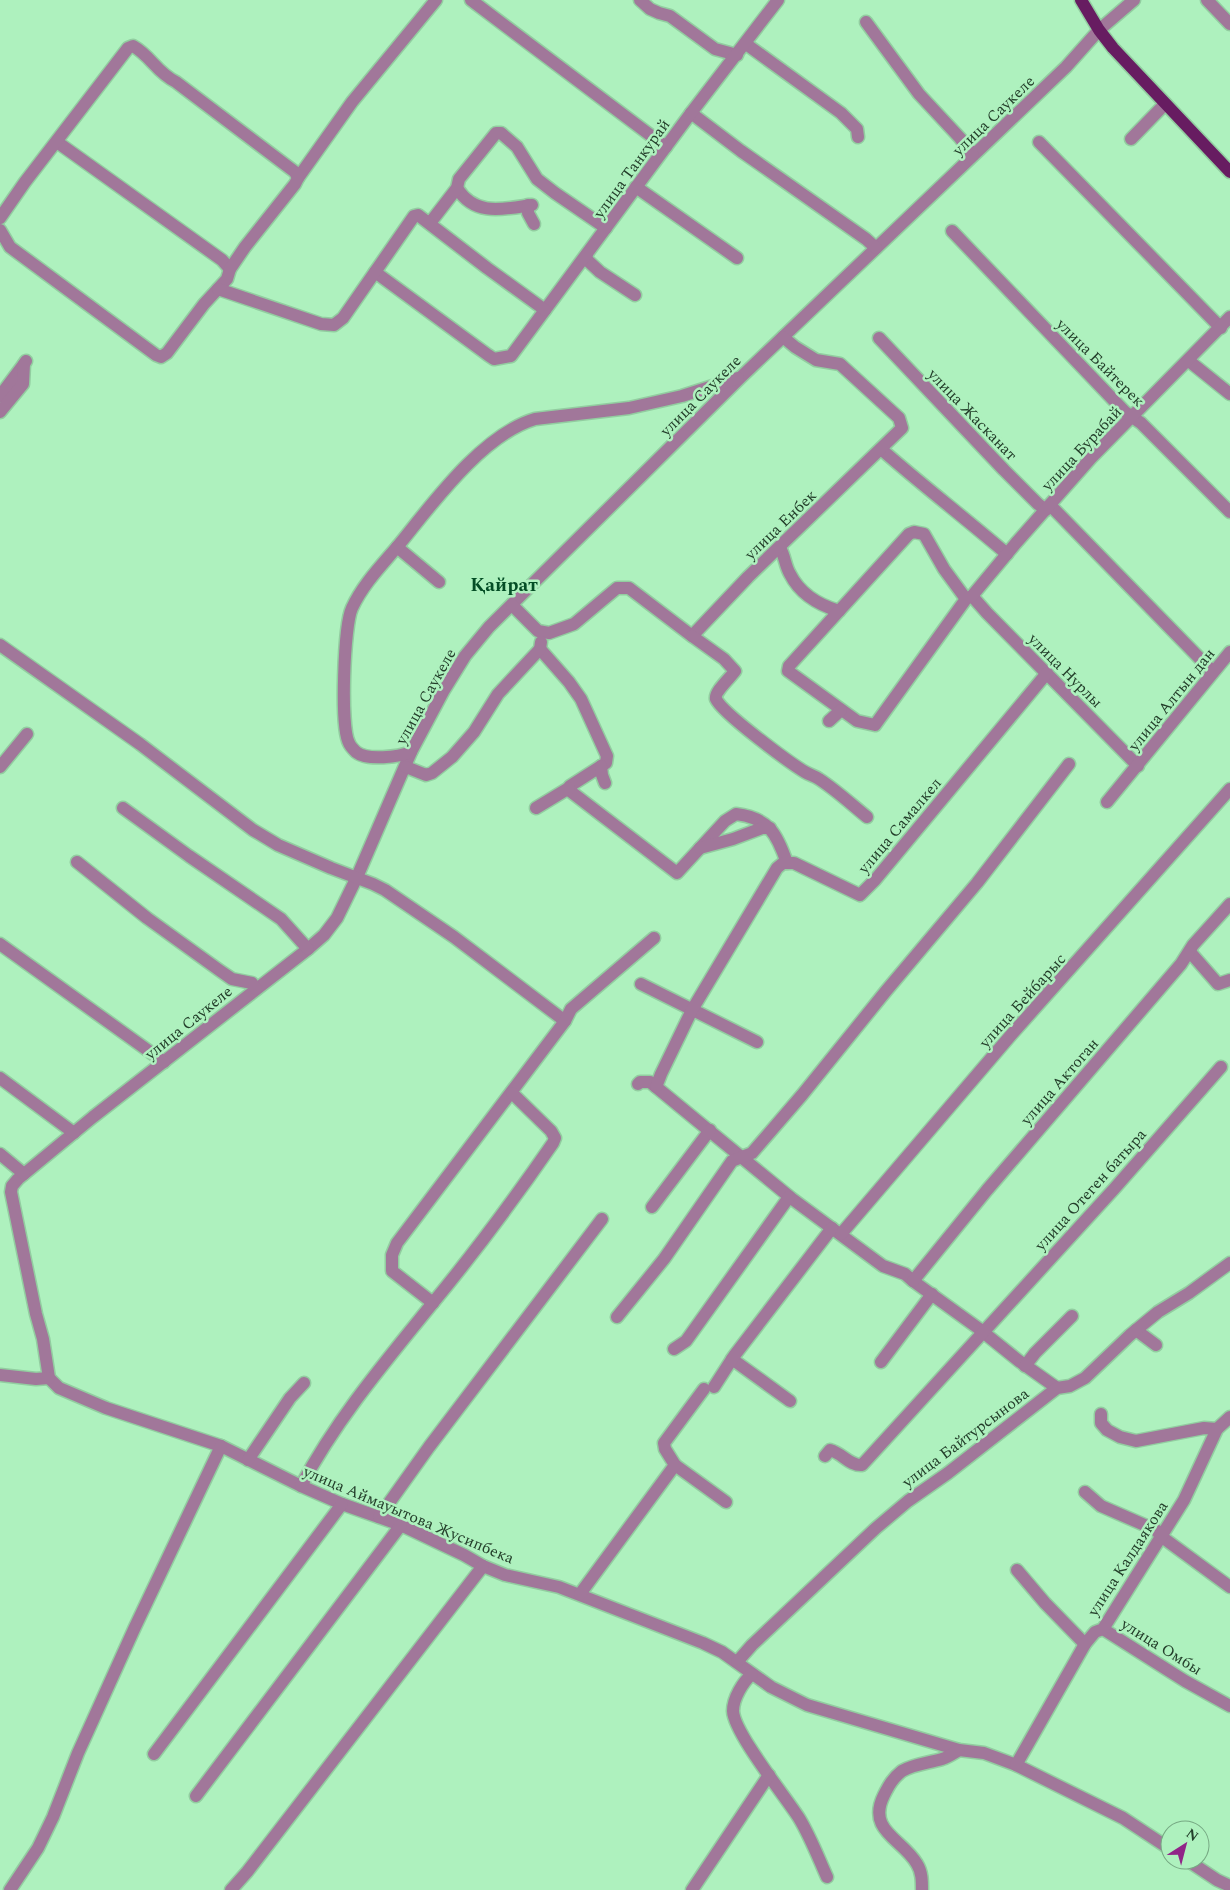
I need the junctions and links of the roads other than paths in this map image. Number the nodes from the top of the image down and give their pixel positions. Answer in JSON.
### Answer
{"nodes":[{"id":1,"x":436,"y":0,"type":"edge"},
{"id":2,"x":471,"y":0,"type":"edge"},
{"id":3,"x":640,"y":0,"type":"edge"},
{"id":4,"x":778,"y":0,"type":"edge"},
{"id":5,"x":1081,"y":0,"type":"edge"},
{"id":6,"x":1134,"y":0,"type":"edge"},
{"id":7,"x":1207,"y":0,"type":"edge"},
{"id":8,"x":866,"y":22,"type":"dead end"},
{"id":9,"x":1230,"y":24,"type":"edge"},
{"id":10,"x":1098,"y":30,"type":"junction"},
{"id":11,"x":746,"y":44,"type":"junction"},
{"id":12,"x":737,"y":55,"type":"junction"},
{"id":13,"x":1165,"y":104,"type":"junction"},
{"id":14,"x":691,"y":113,"type":"junction"},
{"id":15,"x":858,"y":137,"type":"dead end"},
{"id":16,"x":1130,"y":140,"type":"dead end"},
{"id":17,"x":57,"y":142,"type":"junction"},
{"id":18,"x":1038,"y":142,"type":"dead end"},
{"id":19,"x":666,"y":147,"type":"junction"},
{"id":20,"x":974,"y":155,"type":"junction"},
{"id":21,"x":1230,"y":172,"type":"edge"},
{"id":22,"x":298,"y":178,"type":"junction"},
{"id":23,"x":636,"y":187,"type":"junction"},
{"id":24,"x":458,"y":188,"type":"junction"},
{"id":25,"x":0,"y":218,"type":"edge"},
{"id":26,"x":430,"y":224,"type":"junction"},
{"id":27,"x":534,"y":224,"type":"dead end"},
{"id":28,"x":606,"y":228,"type":"junction"},
{"id":29,"x":0,"y":230,"type":"edge"},
{"id":30,"x":952,"y":231,"type":"dead end"},
{"id":31,"x":876,"y":248,"type":"junction"},
{"id":32,"x":587,"y":254,"type":"junction"},
{"id":33,"x":737,"y":258,"type":"dead end"},
{"id":34,"x":375,"y":272,"type":"junction"},
{"id":35,"x":229,"y":274,"type":"junction"},
{"id":36,"x":218,"y":289,"type":"junction"},
{"id":37,"x":231,"y":292,"type":"junction"},
{"id":38,"x":635,"y":295,"type":"dead end"},
{"id":39,"x":546,"y":310,"type":"junction"},
{"id":40,"x":1230,"y":317,"type":"edge"},
{"id":41,"x":1220,"y":328,"type":"junction"},
{"id":42,"x":783,"y":337,"type":"junction"},
{"id":43,"x":879,"y":338,"type":"dead end"},
{"id":44,"x":1189,"y":361,"type":"junction"},
{"id":45,"x":741,"y":377,"type":"junction"},
{"id":46,"x":1230,"y":394,"type":"edge"},
{"id":47,"x":0,"y":396,"type":"edge"},
{"id":48,"x":0,"y":412,"type":"edge"},
{"id":49,"x":1131,"y":417,"type":"junction"},
{"id":50,"x":881,"y":448,"type":"junction"},
{"id":51,"x":1048,"y":508,"type":"junction"},
{"id":52,"x":1230,"y":512,"type":"edge"},
{"id":53,"x":397,"y":547,"type":"junction"},
{"id":54,"x":780,"y":548,"type":"junction"},
{"id":55,"x":1007,"y":554,"type":"junction"},
{"id":56,"x":439,"y":582,"type":"dead end"},
{"id":57,"x":969,"y":598,"type":"junction"},
{"id":58,"x":512,"y":605,"type":"junction"},
{"id":59,"x":840,"y":611,"type":"junction"},
{"id":60,"x":543,"y":633,"type":"junction"},
{"id":61,"x":692,"y":636,"type":"junction"},
{"id":62,"x":0,"y":645,"type":"edge"},
{"id":63,"x":540,"y":649,"type":"junction"},
{"id":64,"x":1230,"y":652,"type":"edge"},
{"id":65,"x":1213,"y":672,"type":"junction"},
{"id":66,"x":1047,"y":673,"type":"junction"},
{"id":67,"x":841,"y":710,"type":"junction"},
{"id":68,"x":829,"y":721,"type":"dead end"},
{"id":69,"x":27,"y":734,"type":"dead end"},
{"id":70,"x":412,"y":752,"type":"junction"},
{"id":71,"x":1069,"y":764,"type":"dead end"},
{"id":72,"x":601,"y":766,"type":"junction"},
{"id":73,"x":1138,"y":766,"type":"junction"},
{"id":74,"x":0,"y":767,"type":"edge"},
{"id":75,"x":406,"y":767,"type":"junction"},
{"id":76,"x":606,"y":783,"type":"dead end"},
{"id":77,"x":569,"y":788,"type":"junction"},
{"id":78,"x":1230,"y":789,"type":"edge"},
{"id":79,"x":1106,"y":802,"type":"dead end"},
{"id":80,"x":123,"y":808,"type":"dead end"},
{"id":81,"x":536,"y":808,"type":"dead end"},
{"id":82,"x":867,"y":817,"type":"dead end"},
{"id":83,"x":770,"y":828,"type":"junction"},
{"id":84,"x":700,"y":848,"type":"junction"},
{"id":85,"x":78,"y":862,"type":"dead end"},
{"id":86,"x":787,"y":863,"type":"junction"},
{"id":87,"x":357,"y":877,"type":"junction"},
{"id":88,"x":1230,"y":904,"type":"edge"},
{"id":89,"x":654,"y":938,"type":"dead end"},
{"id":90,"x":0,"y":944,"type":"edge"},
{"id":91,"x":308,"y":949,"type":"junction"},
{"id":92,"x":1190,"y":952,"type":"junction"},
{"id":93,"x":1230,"y":980,"type":"edge"},
{"id":94,"x":641,"y":984,"type":"dead end"},
{"id":95,"x":256,"y":988,"type":"junction"},
{"id":96,"x":692,"y":1010,"type":"junction"},
{"id":97,"x":565,"y":1021,"type":"junction"},
{"id":98,"x":757,"y":1042,"type":"dead end"},
{"id":99,"x":164,"y":1062,"type":"junction"},
{"id":100,"x":1221,"y":1066,"type":"dead end"},
{"id":101,"x":0,"y":1078,"type":"edge"},
{"id":102,"x":638,"y":1084,"type":"dead end"},
{"id":103,"x":656,"y":1087,"type":"junction"},
{"id":104,"x":512,"y":1092,"type":"junction"},
{"id":105,"x":710,"y":1130,"type":"junction"},
{"id":106,"x":74,"y":1133,"type":"junction"},
{"id":107,"x":0,"y":1154,"type":"edge"},
{"id":108,"x":741,"y":1157,"type":"junction"},
{"id":109,"x":24,"y":1174,"type":"junction"},
{"id":110,"x":789,"y":1197,"type":"junction"},
{"id":111,"x":652,"y":1207,"type":"dead end"},
{"id":112,"x":602,"y":1219,"type":"dead end"},
{"id":113,"x":836,"y":1231,"type":"junction"},
{"id":114,"x":1228,"y":1269,"type":"edge"},
{"id":115,"x":914,"y":1281,"type":"junction"},
{"id":116,"x":932,"y":1294,"type":"junction"},
{"id":117,"x":433,"y":1303,"type":"junction"},
{"id":118,"x":1072,"y":1316,"type":"dead end"},
{"id":119,"x":617,"y":1317,"type":"dead end"},
{"id":120,"x":1136,"y":1330,"type":"junction"},
{"id":121,"x":983,"y":1332,"type":"junction"},
{"id":122,"x":1156,"y":1345,"type":"dead end"},
{"id":123,"x":674,"y":1349,"type":"dead end"},
{"id":124,"x":732,"y":1359,"type":"junction"},
{"id":125,"x":881,"y":1362,"type":"dead end"},
{"id":126,"x":1025,"y":1366,"type":"junction"},
{"id":127,"x":0,"y":1375,"type":"edge"},
{"id":128,"x":49,"y":1378,"type":"junction"},
{"id":129,"x":304,"y":1383,"type":"dead end"},
{"id":130,"x":1057,"y":1388,"type":"junction"},
{"id":131,"x":790,"y":1401,"type":"dead end"},
{"id":132,"x":1101,"y":1414,"type":"dead end"},
{"id":133,"x":1229,"y":1419,"type":"edge"},
{"id":134,"x":1217,"y":1429,"type":"junction"},
{"id":135,"x":220,"y":1446,"type":"junction"},
{"id":136,"x":825,"y":1456,"type":"dead end"},
{"id":137,"x":248,"y":1460,"type":"junction"},
{"id":138,"x":674,"y":1465,"type":"junction"},
{"id":139,"x":301,"y":1486,"type":"junction"},
{"id":140,"x":1085,"y":1492,"type":"dead end"},
{"id":141,"x":726,"y":1502,"type":"dead end"},
{"id":142,"x":342,"y":1504,"type":"junction"},
{"id":143,"x":379,"y":1517,"type":"junction"},
{"id":144,"x":401,"y":1525,"type":"junction"},
{"id":145,"x":1162,"y":1537,"type":"junction"},
{"id":146,"x":483,"y":1566,"type":"junction"},
{"id":147,"x":1017,"y":1570,"type":"dead end"},
{"id":148,"x":1230,"y":1587,"type":"edge"},
{"id":149,"x":580,"y":1594,"type":"junction"},
{"id":150,"x":1103,"y":1629,"type":"junction"},
{"id":151,"x":1085,"y":1644,"type":"junction"},
{"id":152,"x":737,"y":1662,"type":"junction"},
{"id":153,"x":752,"y":1674,"type":"junction"},
{"id":154,"x":1230,"y":1706,"type":"edge"},
{"id":155,"x":959,"y":1750,"type":"junction"},
{"id":156,"x":154,"y":1754,"type":"dead end"},
{"id":157,"x":1016,"y":1765,"type":"junction"},
{"id":158,"x":769,"y":1775,"type":"junction"},
{"id":159,"x":196,"y":1796,"type":"dead end"},
{"id":160,"x":1160,"y":1842,"type":"edge"},
{"id":161,"x":1197,"y":1870,"type":"edge"},
{"id":162,"x":827,"y":1876,"type":"dead end"},
{"id":163,"x":1213,"y":1885,"type":"edge"},
{"id":164,"x":1230,"y":1886,"type":"edge"},
{"id":165,"x":10,"y":1890,"type":"edge"},
{"id":166,"x":231,"y":1890,"type":"edge"},
{"id":167,"x":692,"y":1890,"type":"edge"},
{"id":168,"x":923,"y":1890,"type":"edge"}],
"edges":[{"from":1,"to":22,"type":"street"},
{"from":2,"to":19,"type":"street"},
{"from":3,"to":12,"type":"street"},
{"from":4,"to":11,"type":"street","name":"улица Танкурай"},
{"from":5,"to":10,"type":"main road"},
{"from":6,"to":10,"type":"street","name":"улица Саукеле"},
{"from":7,"to":9,"type":"street"},
{"from":8,"to":20,"type":"street"},
{"from":10,"to":13,"type":"main road"},
{"from":10,"to":20,"type":"street","name":"улица Саукеле"},
{"from":11,"to":12,"type":"street","name":"улица Танкурай"},
{"from":11,"to":15,"type":"street"},
{"from":12,"to":14,"type":"street","name":"улица Танкурай"},
{"from":13,"to":16,"type":"street"},
{"from":13,"to":21,"type":"main road"},
{"from":14,"to":19,"type":"street","name":"улица Танкурай"},
{"from":14,"to":31,"type":"street"},
{"from":17,"to":22,"type":"street"},
{"from":17,"to":25,"type":"street"},
{"from":17,"to":35,"type":"street"},
{"from":18,"to":41,"type":"street"},
{"from":19,"to":23,"type":"street","name":"улица Танкурай"},
{"from":20,"to":31,"type":"street","name":"улица Саукеле"},
{"from":22,"to":35,"type":"street"},
{"from":23,"to":28,"type":"street","name":"улица Танкурай"},
{"from":23,"to":33,"type":"street"},
{"from":24,"to":26,"type":"street"},
{"from":24,"to":27,"type":"street"},
{"from":24,"to":28,"type":"street"},
{"from":26,"to":34,"type":"street"},
{"from":26,"to":39,"type":"street"},
{"from":28,"to":32,"type":"street","name":"улица Танкурай"},
{"from":29,"to":36,"type":"street"},
{"from":30,"to":49,"type":"street","name":"улица Байтерек"},
{"from":31,"to":42,"type":"street","name":"улица Саукеле"},
{"from":32,"to":38,"type":"street"},
{"from":32,"to":39,"type":"street","name":"улица Танкурай"},
{"from":34,"to":37,"type":"street"},
{"from":34,"to":39,"type":"street","name":"улица Танкурай"},
{"from":35,"to":36,"type":"street"},
{"from":35,"to":37,"type":"street"},
{"from":36,"to":37,"type":"street"},
{"from":40,"to":41,"type":"street","name":"улица Бурабай"},
{"from":41,"to":44,"type":"street","name":"улица Бурабай"},
{"from":42,"to":45,"type":"street","name":"улица Саукеле"},
{"from":42,"to":50,"type":"street","name":"улица Енбек"},
{"from":43,"to":51,"type":"street","name":"улица Жасканат"},
{"from":44,"to":46,"type":"street"},
{"from":44,"to":49,"type":"street","name":"улица Бурабай"},
{"from":45,"to":53,"type":"street"},
{"from":45,"to":58,"type":"street","name":"улица Саукеле"},
{"from":47,"to":48,"type":"street"},
{"from":49,"to":51,"type":"street","name":"улица Бурабай"},
{"from":49,"to":52,"type":"street","name":"улица Байтерек"},
{"from":50,"to":54,"type":"street","name":"улица Енбек"},
{"from":50,"to":55,"type":"street"},
{"from":51,"to":55,"type":"street","name":"улица Бурабай"},
{"from":51,"to":65,"type":"street","name":"улица Жасканат"},
{"from":53,"to":56,"type":"street"},
{"from":53,"to":70,"type":"street"},
{"from":54,"to":59,"type":"street"},
{"from":54,"to":61,"type":"street","name":"улица Енбек"},
{"from":55,"to":57,"type":"street","name":"улица Бурабай"},
{"from":57,"to":59,"type":"street","name":"улица Нурлы"},
{"from":57,"to":66,"type":"street","name":"улица Нурлы"},
{"from":57,"to":67,"type":"street","name":"улица Бурабай"},
{"from":58,"to":60,"type":"street"},
{"from":58,"to":70,"type":"street","name":"улица Саукеле"},
{"from":59,"to":67,"type":"street"},
{"from":60,"to":61,"type":"street"},
{"from":60,"to":63,"type":"street"},
{"from":61,"to":82,"type":"street"},
{"from":62,"to":87,"type":"street"},
{"from":63,"to":72,"type":"street"},
{"from":63,"to":75,"type":"street"},
{"from":64,"to":65,"type":"street","name":"улица Алтын дан"},
{"from":65,"to":73,"type":"street","name":"улица Алтын дан"},
{"from":66,"to":73,"type":"street","name":"улица Нурлы"},
{"from":66,"to":86,"type":"street","name":"улица Самалкел"},
{"from":67,"to":68,"type":"street"},
{"from":69,"to":74,"type":"street"},
{"from":70,"to":75,"type":"street","name":"улица Саукеле"},
{"from":71,"to":108,"type":"street"},
{"from":72,"to":76,"type":"street"},
{"from":72,"to":77,"type":"street"},
{"from":73,"to":79,"type":"street","name":"улица Алтын дан"},
{"from":75,"to":87,"type":"street","name":"улица Саукеле"},
{"from":77,"to":81,"type":"street"},
{"from":77,"to":84,"type":"street"},
{"from":78,"to":113,"type":"street","name":"улица Бейбарыс"},
{"from":80,"to":91,"type":"street"},
{"from":83,"to":84,"type":"street"},
{"from":83,"to":84,"type":"street"},
{"from":83,"to":86,"type":"street"},
{"from":85,"to":95,"type":"street"},
{"from":86,"to":96,"type":"street"},
{"from":87,"to":91,"type":"street","name":"улица Саукеле"},
{"from":87,"to":97,"type":"street"},
{"from":88,"to":92,"type":"street","name":"улица Актоган"},
{"from":89,"to":97,"type":"street"},
{"from":90,"to":99,"type":"street"},
{"from":91,"to":95,"type":"street","name":"улица Саукеле"},
{"from":92,"to":93,"type":"street"},
{"from":92,"to":115,"type":"street","name":"улица Актоган"},
{"from":94,"to":96,"type":"street"},
{"from":95,"to":99,"type":"street","name":"улица Саукеле"},
{"from":96,"to":98,"type":"street"},
{"from":96,"to":103,"type":"street"},
{"from":97,"to":104,"type":"street"},
{"from":99,"to":106,"type":"street","name":"улица Саукеле"},
{"from":100,"to":121,"type":"street","name":"улица Отеген батыра"},
{"from":101,"to":106,"type":"street"},
{"from":102,"to":103,"type":"street"},
{"from":103,"to":105,"type":"street"},
{"from":104,"to":117,"type":"street"},
{"from":104,"to":117,"type":"street"},
{"from":105,"to":108,"type":"street"},
{"from":105,"to":111,"type":"street"},
{"from":106,"to":109,"type":"street","name":"улица Саукеле"},
{"from":107,"to":109,"type":"street"},
{"from":108,"to":110,"type":"street"},
{"from":108,"to":119,"type":"street"},
{"from":109,"to":128,"type":"street","name":"улица Саукеле"},
{"from":110,"to":113,"type":"street"},
{"from":110,"to":123,"type":"street"},
{"from":112,"to":143,"type":"street"},
{"from":113,"to":115,"type":"street"},
{"from":113,"to":124,"type":"street","name":"улица Бейбарыс"},
{"from":114,"to":120,"type":"street","name":"улица Байтурсынова"},
{"from":115,"to":116,"type":"street"},
{"from":116,"to":121,"type":"street"},
{"from":116,"to":125,"type":"street"},
{"from":117,"to":139,"type":"street"},
{"from":118,"to":126,"type":"street"},
{"from":120,"to":122,"type":"street"},
{"from":120,"to":130,"type":"street","name":"улица Байтурсынова"},
{"from":121,"to":126,"type":"street"},
{"from":121,"to":136,"type":"street","name":"улица Отеген батыра"},
{"from":124,"to":131,"type":"street"},
{"from":124,"to":138,"type":"street","name":"улица Бейбарыс"},
{"from":126,"to":130,"type":"street"},
{"from":127,"to":128,"type":"street"},
{"from":128,"to":135,"type":"street","name":"улица Аймауытова Жусипбека"},
{"from":129,"to":137,"type":"street"},
{"from":130,"to":152,"type":"street","name":"улица Байтурсынова"},
{"from":132,"to":134,"type":"street"},
{"from":133,"to":134,"type":"street","name":"улица Калдаякова"},
{"from":134,"to":145,"type":"street","name":"улица Калдаякова"},
{"from":135,"to":137,"type":"street","name":"улица Аймауытова Жусипбека"},
{"from":135,"to":165,"type":"street"},
{"from":137,"to":139,"type":"street","name":"улица Аймауытова Жусипбека"},
{"from":138,"to":141,"type":"street"},
{"from":138,"to":149,"type":"street"},
{"from":139,"to":142,"type":"street","name":"улица Аймауытова Жусипбека"},
{"from":140,"to":145,"type":"street"},
{"from":142,"to":143,"type":"street","name":"улица Аймауытова Жусипбека"},
{"from":142,"to":156,"type":"street"},
{"from":143,"to":144,"type":"street","name":"улица Аймауытова Жусипбека"},
{"from":144,"to":146,"type":"street","name":"улица Аймауытова Жусипбека"},
{"from":144,"to":159,"type":"street"},
{"from":145,"to":148,"type":"street"},
{"from":145,"to":150,"type":"street","name":"улица Калдаякова"},
{"from":146,"to":149,"type":"street","name":"улица Аймауытова Жусипбека"},
{"from":146,"to":166,"type":"street"},
{"from":147,"to":151,"type":"street"},
{"from":149,"to":152,"type":"street","name":"улица Аймауытова Жусипбека"},
{"from":150,"to":151,"type":"street","name":"улица Калдаякова"},
{"from":150,"to":154,"type":"street","name":"улица Омбы"},
{"from":151,"to":157,"type":"street","name":"улица Калдаякова"},
{"from":152,"to":153,"type":"street","name":"улица Аймауытова Жусипбека"},
{"from":153,"to":155,"type":"street","name":"улица Аймауытова Жусипбека"},
{"from":153,"to":158,"type":"street"},
{"from":155,"to":157,"type":"street","name":"улица Аймауытова Жусипбека"},
{"from":155,"to":168,"type":"street"},
{"from":157,"to":160,"type":"street","name":"улица Аймауытова Жусипбека"},
{"from":158,"to":162,"type":"street"},
{"from":158,"to":167,"type":"street"},
{"from":161,"to":163,"type":"street"},
{"from":163,"to":164,"type":"street"}]}
